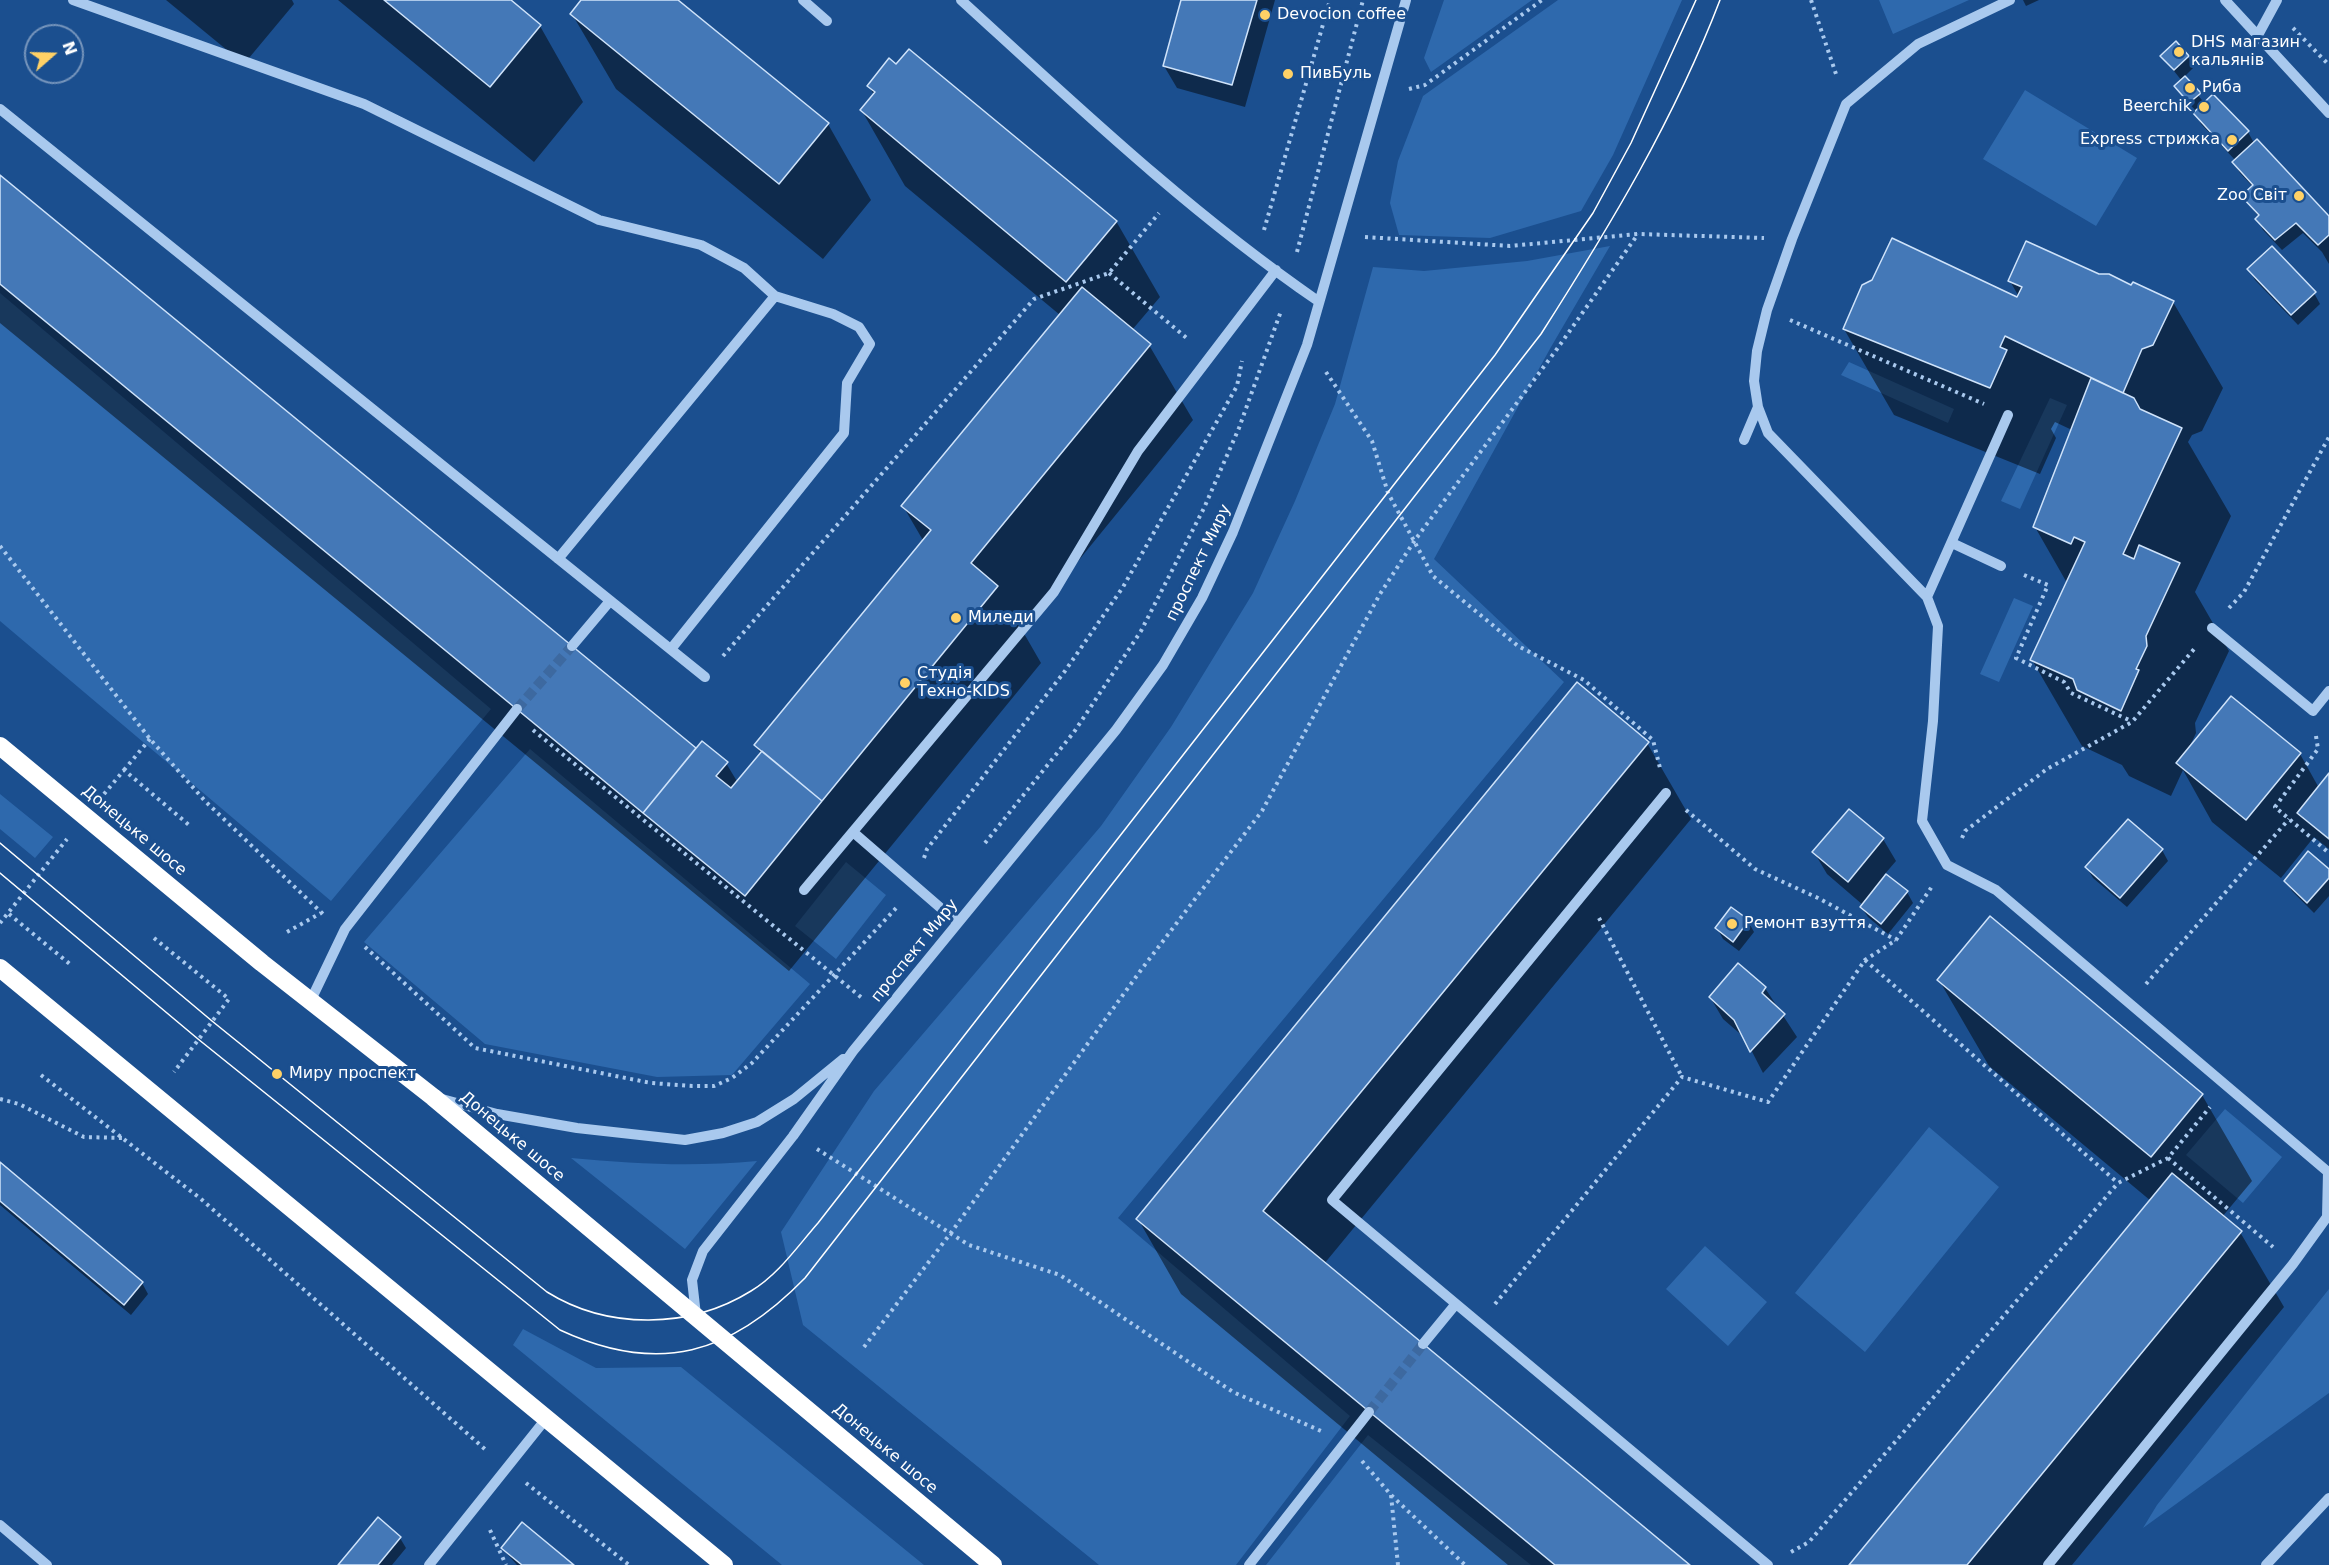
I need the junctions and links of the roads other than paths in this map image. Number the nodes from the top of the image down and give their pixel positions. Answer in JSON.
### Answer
{"nodes":[{"id":1,"x":73,"y":0,"type":"edge"},
{"id":2,"x":803,"y":0,"type":"edge"},
{"id":3,"x":961,"y":0,"type":"edge"},
{"id":4,"x":1406,"y":0,"type":"edge"},
{"id":5,"x":2010,"y":0,"type":"edge"},
{"id":6,"x":2225,"y":0,"type":"edge"},
{"id":7,"x":2275,"y":4,"type":"edge"},
{"id":8,"x":827,"y":21,"type":"dead end"},
{"id":9,"x":2258,"y":35,"type":"junction"},
{"id":10,"x":0,"y":109,"type":"edge"},
{"id":11,"x":2329,"y":113,"type":"edge"},
{"id":12,"x":1276,"y":270,"type":"junction"},
{"id":13,"x":775,"y":296,"type":"junction"},
{"id":14,"x":1318,"y":301,"type":"junction"},
{"id":15,"x":1758,"y":407,"type":"junction"},
{"id":16,"x":2008,"y":415,"type":"road end"},
{"id":17,"x":1744,"y":440,"type":"dead end"},
{"id":18,"x":1952,"y":543,"type":"junction"},
{"id":19,"x":558,"y":559,"type":"junction"},
{"id":20,"x":2001,"y":566,"type":"road end"},
{"id":21,"x":1927,"y":597,"type":"junction"},
{"id":22,"x":610,"y":601,"type":"junction"},
{"id":23,"x":2212,"y":628,"type":"road end"},
{"id":24,"x":572,"y":646,"type":"tunnel mouth"},
{"id":25,"x":671,"y":650,"type":"junction"},
{"id":26,"x":705,"y":677,"type":"road end"},
{"id":27,"x":2329,"y":692,"type":"edge"},
{"id":28,"x":515,"y":712,"type":"tunnel mouth"},
{"id":29,"x":0,"y":746,"type":"edge"},
{"id":30,"x":1666,"y":793,"type":"road end"},
{"id":31,"x":853,"y":832,"type":"junction"},
{"id":32,"x":804,"y":890,"type":"dead end"},
{"id":33,"x":958,"y":923,"type":"junction"},
{"id":34,"x":0,"y":968,"type":"edge"},
{"id":35,"x":310,"y":1002,"type":"junction"},
{"id":36,"x":853,"y":1052,"type":"junction"},
{"id":37,"x":433,"y":1097,"type":"junction"},
{"id":38,"x":1455,"y":1305,"type":"junction"},
{"id":39,"x":696,"y":1315,"type":"junction"},
{"id":40,"x":1423,"y":1344,"type":"tunnel mouth"},
{"id":41,"x":1369,"y":1412,"type":"tunnel mouth"},
{"id":42,"x":545,"y":1420,"type":"junction"},
{"id":43,"x":2329,"y":1498,"type":"edge"},
{"id":44,"x":0,"y":1525,"type":"edge"},
{"id":45,"x":47,"y":1565,"type":"edge"},
{"id":46,"x":429,"y":1565,"type":"edge"},
{"id":47,"x":724,"y":1565,"type":"edge"},
{"id":48,"x":993,"y":1565,"type":"edge"},
{"id":49,"x":1249,"y":1565,"type":"edge"},
{"id":50,"x":1768,"y":1565,"type":"edge"},
{"id":51,"x":2048,"y":1565,"type":"edge"},
{"id":52,"x":2266,"y":1565,"type":"edge"}],
"edges":[{"from":1,"to":13,"type":"street"},
{"from":2,"to":8,"type":"street"},
{"from":3,"to":12,"type":"street"},
{"from":4,"to":14,"type":"street","name":"проспект Миру"},
{"from":5,"to":15,"type":"street"},
{"from":6,"to":9,"type":"street"},
{"from":7,"to":9,"type":"street"},
{"from":9,"to":11,"type":"street"},
{"from":10,"to":19,"type":"street"},
{"from":12,"to":14,"type":"street"},
{"from":12,"to":31,"type":"street"},
{"from":13,"to":19,"type":"street"},
{"from":13,"to":25,"type":"street"},
{"from":14,"to":33,"type":"street","name":"проспект Миру"},
{"from":15,"to":17,"type":"street"},
{"from":15,"to":21,"type":"street"},
{"from":16,"to":18,"type":"street"},
{"from":18,"to":20,"type":"street"},
{"from":18,"to":21,"type":"street"},
{"from":19,"to":22,"type":"street"},
{"from":21,"to":51,"type":"street"},
{"from":22,"to":24,"type":"street"},
{"from":22,"to":25,"type":"street"},
{"from":23,"to":27,"type":"street"},
{"from":25,"to":26,"type":"street"},
{"from":28,"to":35,"type":"street"},
{"from":29,"to":35,"type":"highway","name":"Донецьке шосе"},
{"from":30,"to":38,"type":"street"},
{"from":31,"to":32,"type":"street"},
{"from":31,"to":33,"type":"street"},
{"from":33,"to":36,"type":"street","name":"проспект Миру"},
{"from":34,"to":42,"type":"highway"},
{"from":35,"to":37,"type":"highway","name":"Донецьке шосе"},
{"from":36,"to":37,"type":"street","name":"проспект Миру"},
{"from":36,"to":39,"type":"street","name":"проспект Миру"},
{"from":37,"to":39,"type":"highway","name":"Донецьке шосе"},
{"from":38,"to":40,"type":"street"},
{"from":38,"to":50,"type":"street"},
{"from":39,"to":48,"type":"highway","name":"Донецьке шосе"},
{"from":41,"to":49,"type":"street"},
{"from":42,"to":46,"type":"street"},
{"from":42,"to":47,"type":"highway"},
{"from":43,"to":52,"type":"street"},
{"from":44,"to":45,"type":"street"}]}
